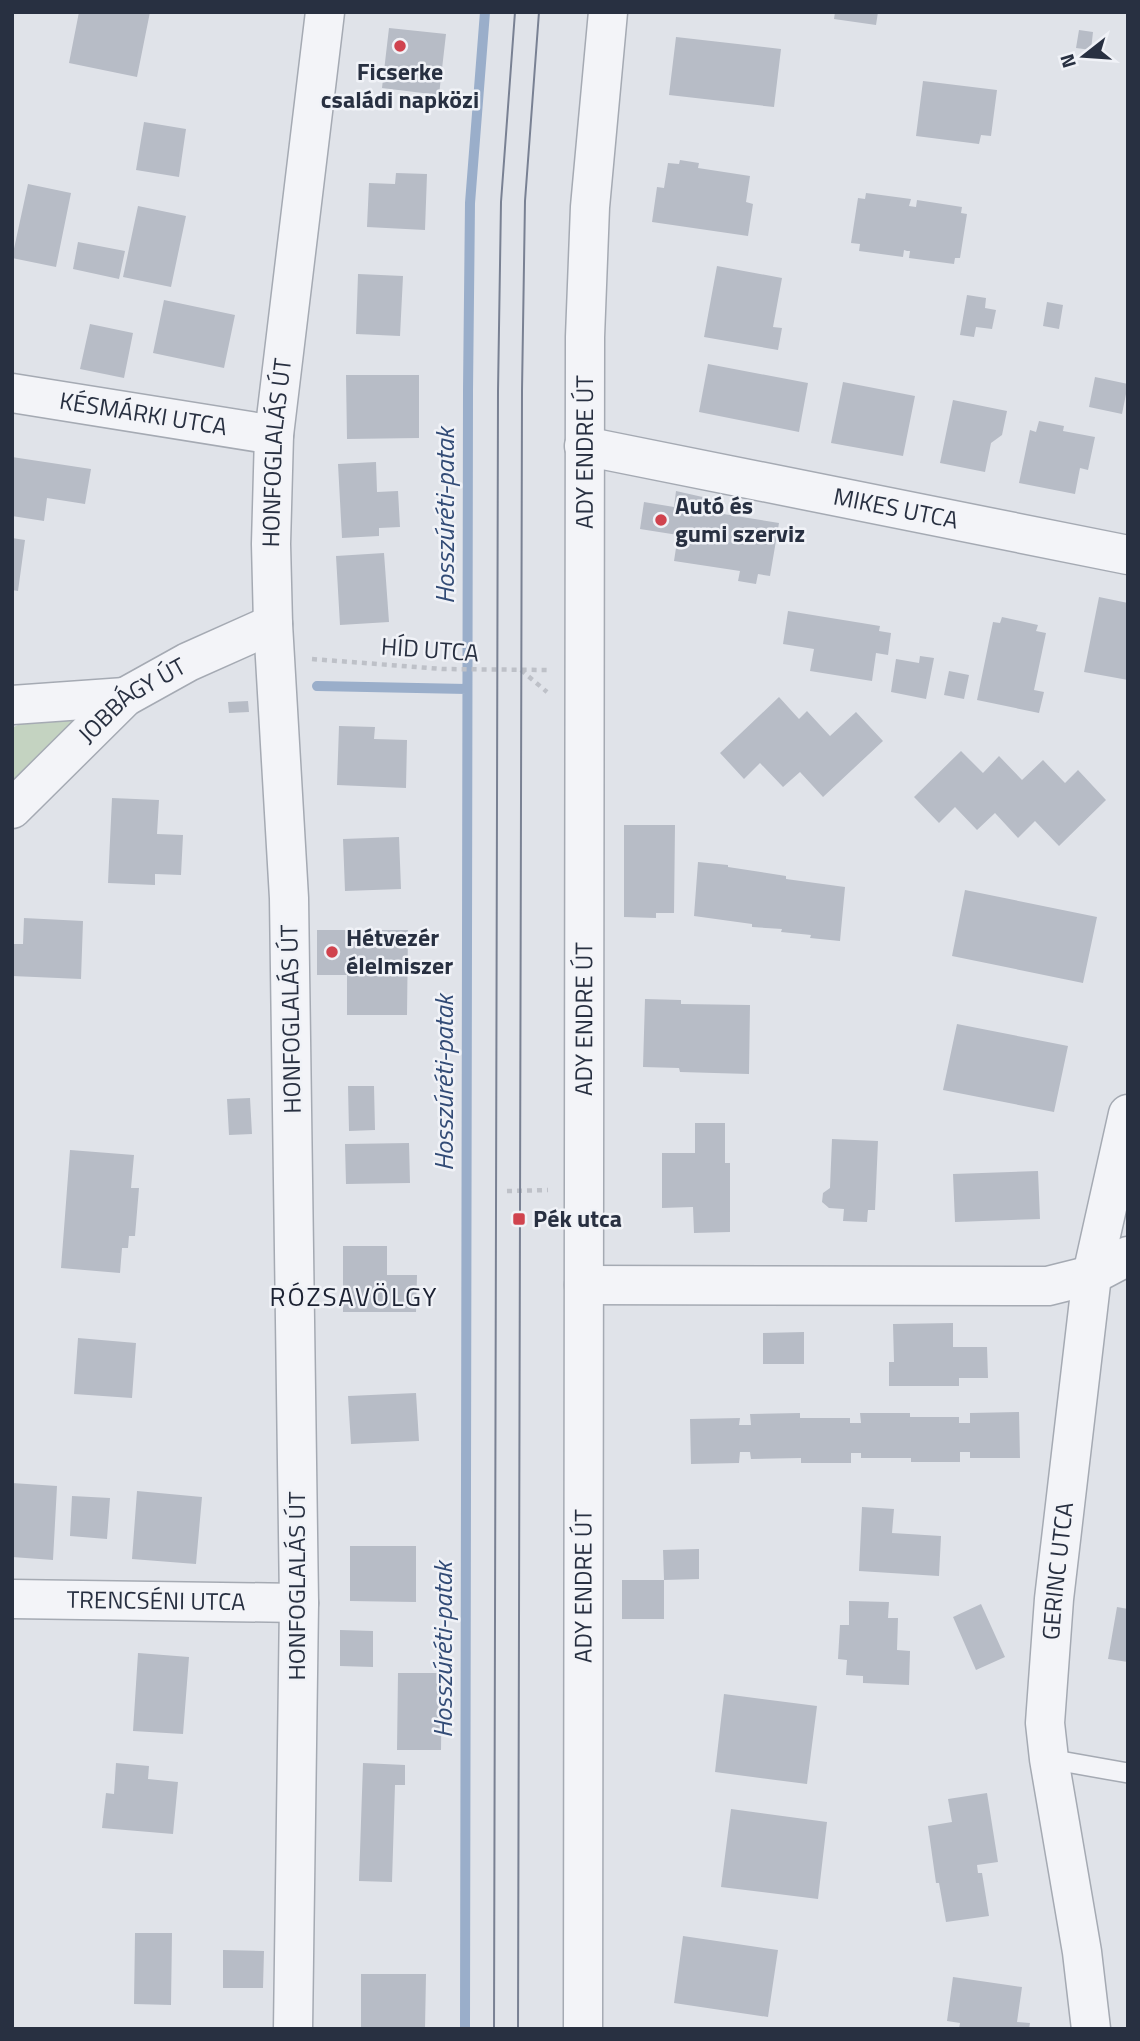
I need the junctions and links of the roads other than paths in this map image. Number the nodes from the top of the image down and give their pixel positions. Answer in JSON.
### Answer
{"nodes":[{"id":1,"x":325,"y":12,"type":"edge"},
{"id":2,"x":608,"y":12,"type":"edge"},
{"id":3,"x":12,"y":393,"type":"edge"},
{"id":4,"x":274,"y":435,"type":"junction"},
{"id":5,"x":584,"y":446,"type":"junction"},
{"id":6,"x":1128,"y":555,"type":"edge"},
{"id":7,"x":274,"y":641,"type":"junction"},
{"id":8,"x":125,"y":697,"type":"junction"},
{"id":9,"x":12,"y":705,"type":"edge"},
{"id":10,"x":12,"y":809,"type":"edge"},
{"id":11,"x":1128,"y":1114,"type":"edge"},
{"id":12,"x":1128,"y":1256,"type":"edge"},
{"id":13,"x":1092,"y":1275,"type":"junction"},
{"id":14,"x":584,"y":1285,"type":"junction"},
{"id":15,"x":12,"y":1599,"type":"edge"},
{"id":16,"x":299,"y":1603,"type":"junction"},
{"id":17,"x":1049,"y":1759,"type":"junction"},
{"id":18,"x":1128,"y":1773,"type":"edge"},
{"id":19,"x":293,"y":2029,"type":"edge"},
{"id":20,"x":583,"y":2029,"type":"edge"},
{"id":21,"x":1091,"y":2029,"type":"edge"}],
"edges":[{"from":1,"to":4,"type":"street","name":"HONFOGLALÁS ÚT"},
{"from":2,"to":5,"type":"street","name":"ADY ENDRE ÚT"},
{"from":3,"to":4,"type":"street","name":"KÉSMÁRKI UTCA"},
{"from":4,"to":7,"type":"street","name":"HONFOGLALÁS ÚT"},
{"from":5,"to":6,"type":"street","name":"MIKES UTCA"},
{"from":5,"to":14,"type":"street","name":"ADY ENDRE ÚT"},
{"from":7,"to":8,"type":"street","name":"JOBBÁGY ÚT"},
{"from":7,"to":16,"type":"street","name":"HONFOGLALÁS ÚT"},
{"from":8,"to":9,"type":"street"},
{"from":8,"to":10,"type":"street","name":"JOBBÁGY ÚT"},
{"from":11,"to":13,"type":"street","name":"GERINC UTCA"},
{"from":12,"to":13,"type":"street"},
{"from":13,"to":14,"type":"street"},
{"from":13,"to":17,"type":"street","name":"GERINC UTCA"},
{"from":14,"to":20,"type":"street","name":"ADY ENDRE ÚT"},
{"from":15,"to":16,"type":"street","name":"TRENCSÉNI UTCA"},
{"from":16,"to":19,"type":"street","name":"HONFOGLALÁS ÚT"},
{"from":17,"to":18,"type":"lane"},
{"from":17,"to":21,"type":"street","name":"GERINC UTCA"}]}
